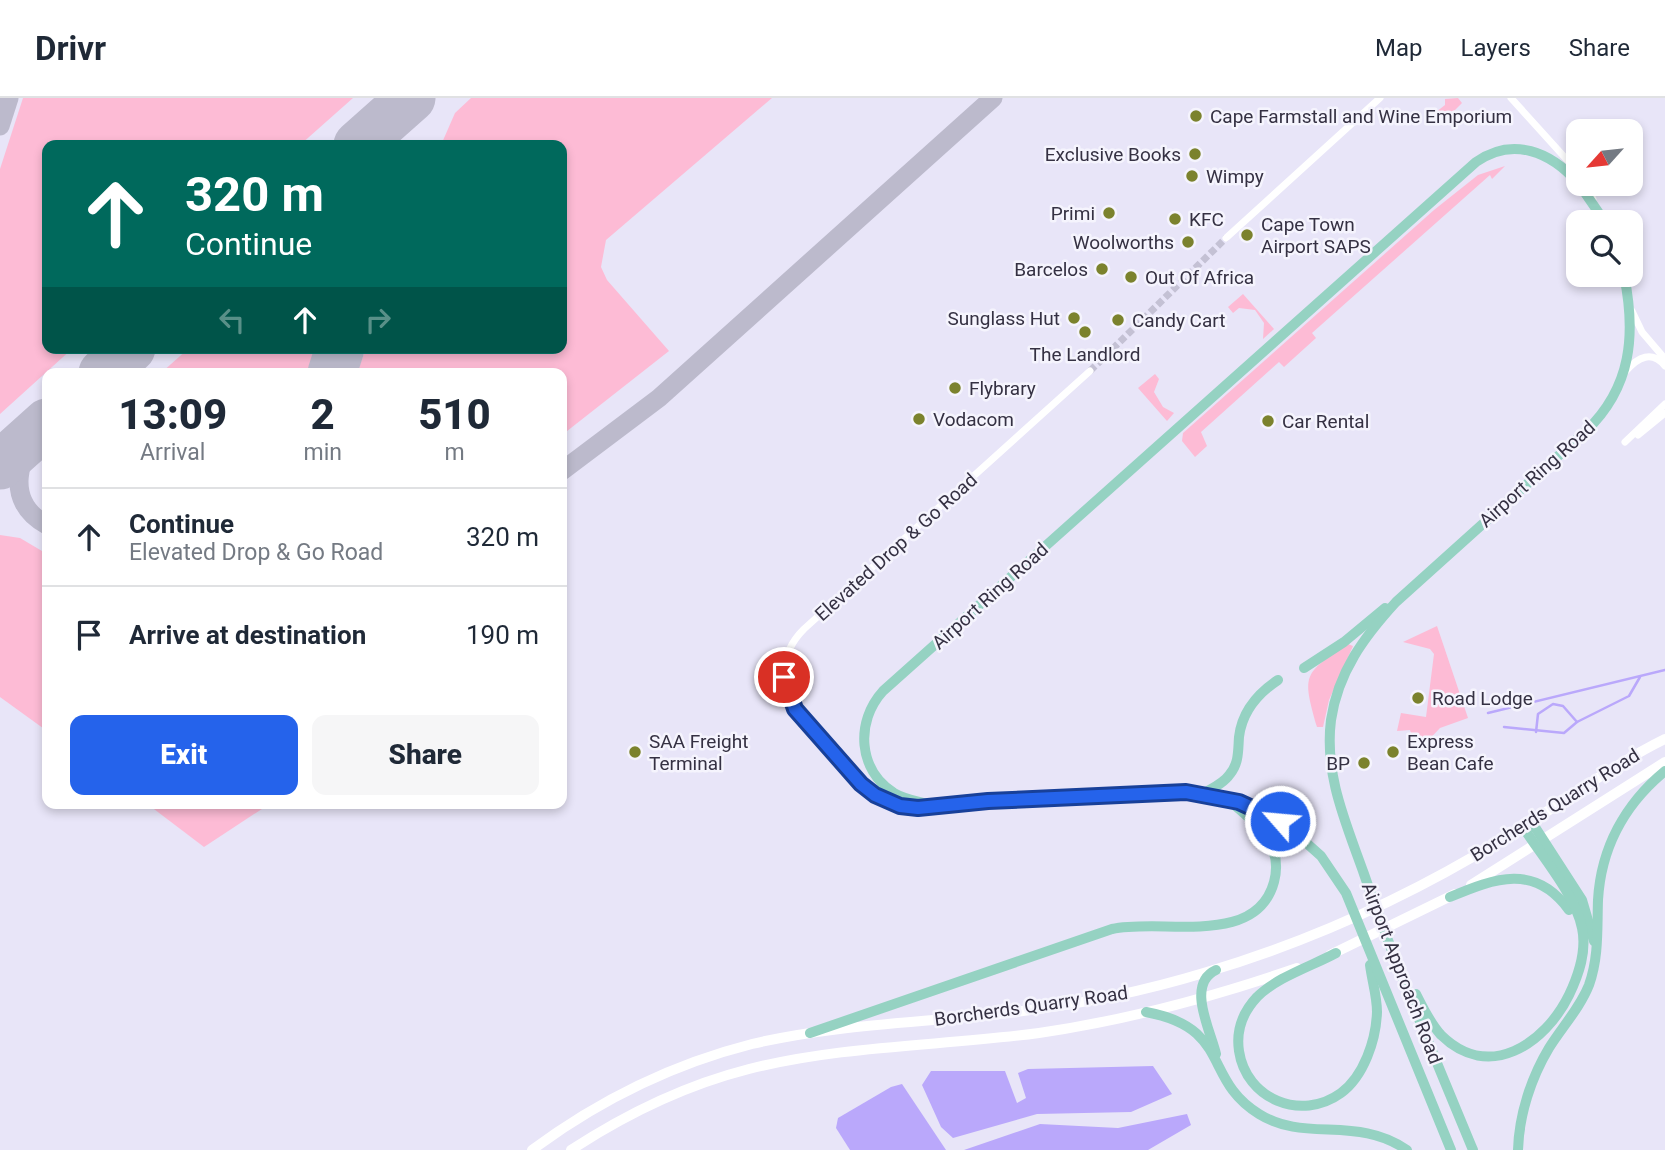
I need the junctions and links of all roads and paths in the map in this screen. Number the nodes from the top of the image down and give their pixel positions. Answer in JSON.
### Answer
{"nodes":[{"id":1,"x":1380,"y":98,"type":"edge"},
{"id":2,"x":1511,"y":98,"type":"edge"},
{"id":3,"x":1566,"y":159,"type":"edge"},
{"id":4,"x":1566,"y":171,"type":"edge"},
{"id":5,"x":1589,"y":196,"type":"edge"},
{"id":6,"x":1592,"y":196,"type":"edge"},
{"id":7,"x":1596,"y":205,"type":"junction"},
{"id":8,"x":1599,"y":210,"type":"edge"},
{"id":9,"x":1226,"y":238,"type":"tunnel mouth"},
{"id":10,"x":1626,"y":287,"type":"edge"},
{"id":11,"x":1630,"y":307,"type":"junction"},
{"id":12,"x":1665,"y":358,"type":"edge"},
{"id":13,"x":1665,"y":366,"type":"edge"},
{"id":14,"x":1090,"y":371,"type":"tunnel mouth"},
{"id":15,"x":1625,"y":372,"type":"junction"},
{"id":16,"x":1665,"y":404,"type":"edge"},
{"id":17,"x":1665,"y":413,"type":"edge"},
{"id":18,"x":1396,"y":602,"type":"junction"},
{"id":19,"x":1304,"y":668,"type":"dead end"},
{"id":20,"x":1278,"y":680,"type":"dead end"},
{"id":21,"x":1665,"y":739,"type":"edge"},
{"id":22,"x":1665,"y":762,"type":"edge"},
{"id":23,"x":1665,"y":771,"type":"edge"},
{"id":24,"x":1204,"y":793,"type":"junction"},
{"id":25,"x":1336,"y":795,"type":"joint"},
{"id":26,"x":1228,"y":799,"type":"junction"},
{"id":27,"x":931,"y":804,"type":"junction"},
{"id":28,"x":1527,"y":824,"type":"junction"},
{"id":29,"x":1539,"y":843,"type":"junction"},
{"id":30,"x":1450,"y":897,"type":"junction"},
{"id":31,"x":1352,"y":906,"type":"joint"},
{"id":32,"x":1388,"y":942,"type":"junction"},
{"id":33,"x":1368,"y":948,"type":"junction"},
{"id":34,"x":1336,"y":953,"type":"junction"},
{"id":35,"x":1594,"y":965,"type":"junction"},
{"id":36,"x":1216,"y":970,"type":"junction"},
{"id":37,"x":1576,"y":980,"type":"junction"},
{"id":38,"x":1201,"y":999,"type":"junction"},
{"id":39,"x":1146,"y":1012,"type":"junction"},
{"id":40,"x":810,"y":1033,"type":"junction"},
{"id":41,"x":1220,"y":1066,"type":"junction"},
{"id":42,"x":532,"y":1150,"type":"edge"},
{"id":43,"x":571,"y":1150,"type":"edge"},
{"id":44,"x":1407,"y":1150,"type":"edge"},
{"id":45,"x":1451,"y":1150,"type":"edge"},
{"id":46,"x":1473,"y":1150,"type":"edge"},
{"id":47,"x":1518,"y":1150,"type":"edge"}],
"edges":[{"from":1,"to":9,"type":"street"},
{"from":2,"to":3,"type":"street"},
{"from":4,"to":27,"type":"main road","name":"Airport Ring Road"},
{"from":5,"to":7,"type":"main road","name":"Airport Ring Road"},
{"from":6,"to":7,"type":"street"},
{"from":7,"to":8,"type":"main road","name":"Airport Ring Road"},
{"from":10,"to":11,"type":"main road","name":"Airport Ring Road"},
{"from":11,"to":12,"type":"street"},
{"from":11,"to":15,"type":"main road","name":"Airport Ring Road"},
{"from":13,"to":15,"type":"street"},
{"from":14,"to":27,"type":"street","name":"Elevated Drop & Go Road"},
{"from":15,"to":18,"type":"main road","name":"Airport Ring Road"},
{"from":16,"to":17,"type":"street"},
{"from":18,"to":19,"type":"main road"},
{"from":18,"to":25,"type":"main road","name":"Airport Ring Road"},
{"from":20,"to":24,"type":"main road"},
{"from":21,"to":28,"type":"main road","name":"Borcherds Quarry Road"},
{"from":22,"to":29,"type":"main road","name":"Borcherds Quarry Road"},
{"from":23,"to":35,"type":"main road"},
{"from":24,"to":26,"type":"main road","name":"Airport Ring Road"},
{"from":24,"to":27,"type":"main road","name":"Airport Ring Road"},
{"from":25,"to":32,"type":"main road","name":"Airport Approach Road"},
{"from":26,"to":31,"type":"main road","name":"Airport Ring Road"},
{"from":26,"to":40,"type":"main road"},
{"from":28,"to":29,"type":"main road"},
{"from":28,"to":36,"type":"main road","name":"Borcherds Quarry Road"},
{"from":29,"to":30,"type":"main road","name":"Borcherds Quarry Road"},
{"from":29,"to":35,"type":"main road"},
{"from":29,"to":37,"type":"main road"},
{"from":30,"to":34,"type":"main road","name":"Borcherds Quarry Road"},
{"from":30,"to":37,"type":"main road"},
{"from":31,"to":33,"type":"main road","name":"Airport Approach Road"},
{"from":32,"to":37,"type":"main road"},
{"from":32,"to":46,"type":"main road","name":"Airport Approach Road"},
{"from":33,"to":34,"type":"main road"},
{"from":33,"to":45,"type":"main road","name":"Airport Approach Road"},
{"from":34,"to":38,"type":"main road","name":"Borcherds Quarry Road"},
{"from":35,"to":47,"type":"main road"},
{"from":36,"to":38,"type":"main road"},
{"from":36,"to":40,"type":"main road","name":"Borcherds Quarry Road"},
{"from":38,"to":39,"type":"main road","name":"Borcherds Quarry Road"},
{"from":38,"to":41,"type":"main road"},
{"from":39,"to":41,"type":"main road"},
{"from":39,"to":43,"type":"main road","name":"Borcherds Quarry Road"},
{"from":40,"to":42,"type":"main road","name":"Borcherds Quarry Road"},
{"from":41,"to":44,"type":"main road"}]}
